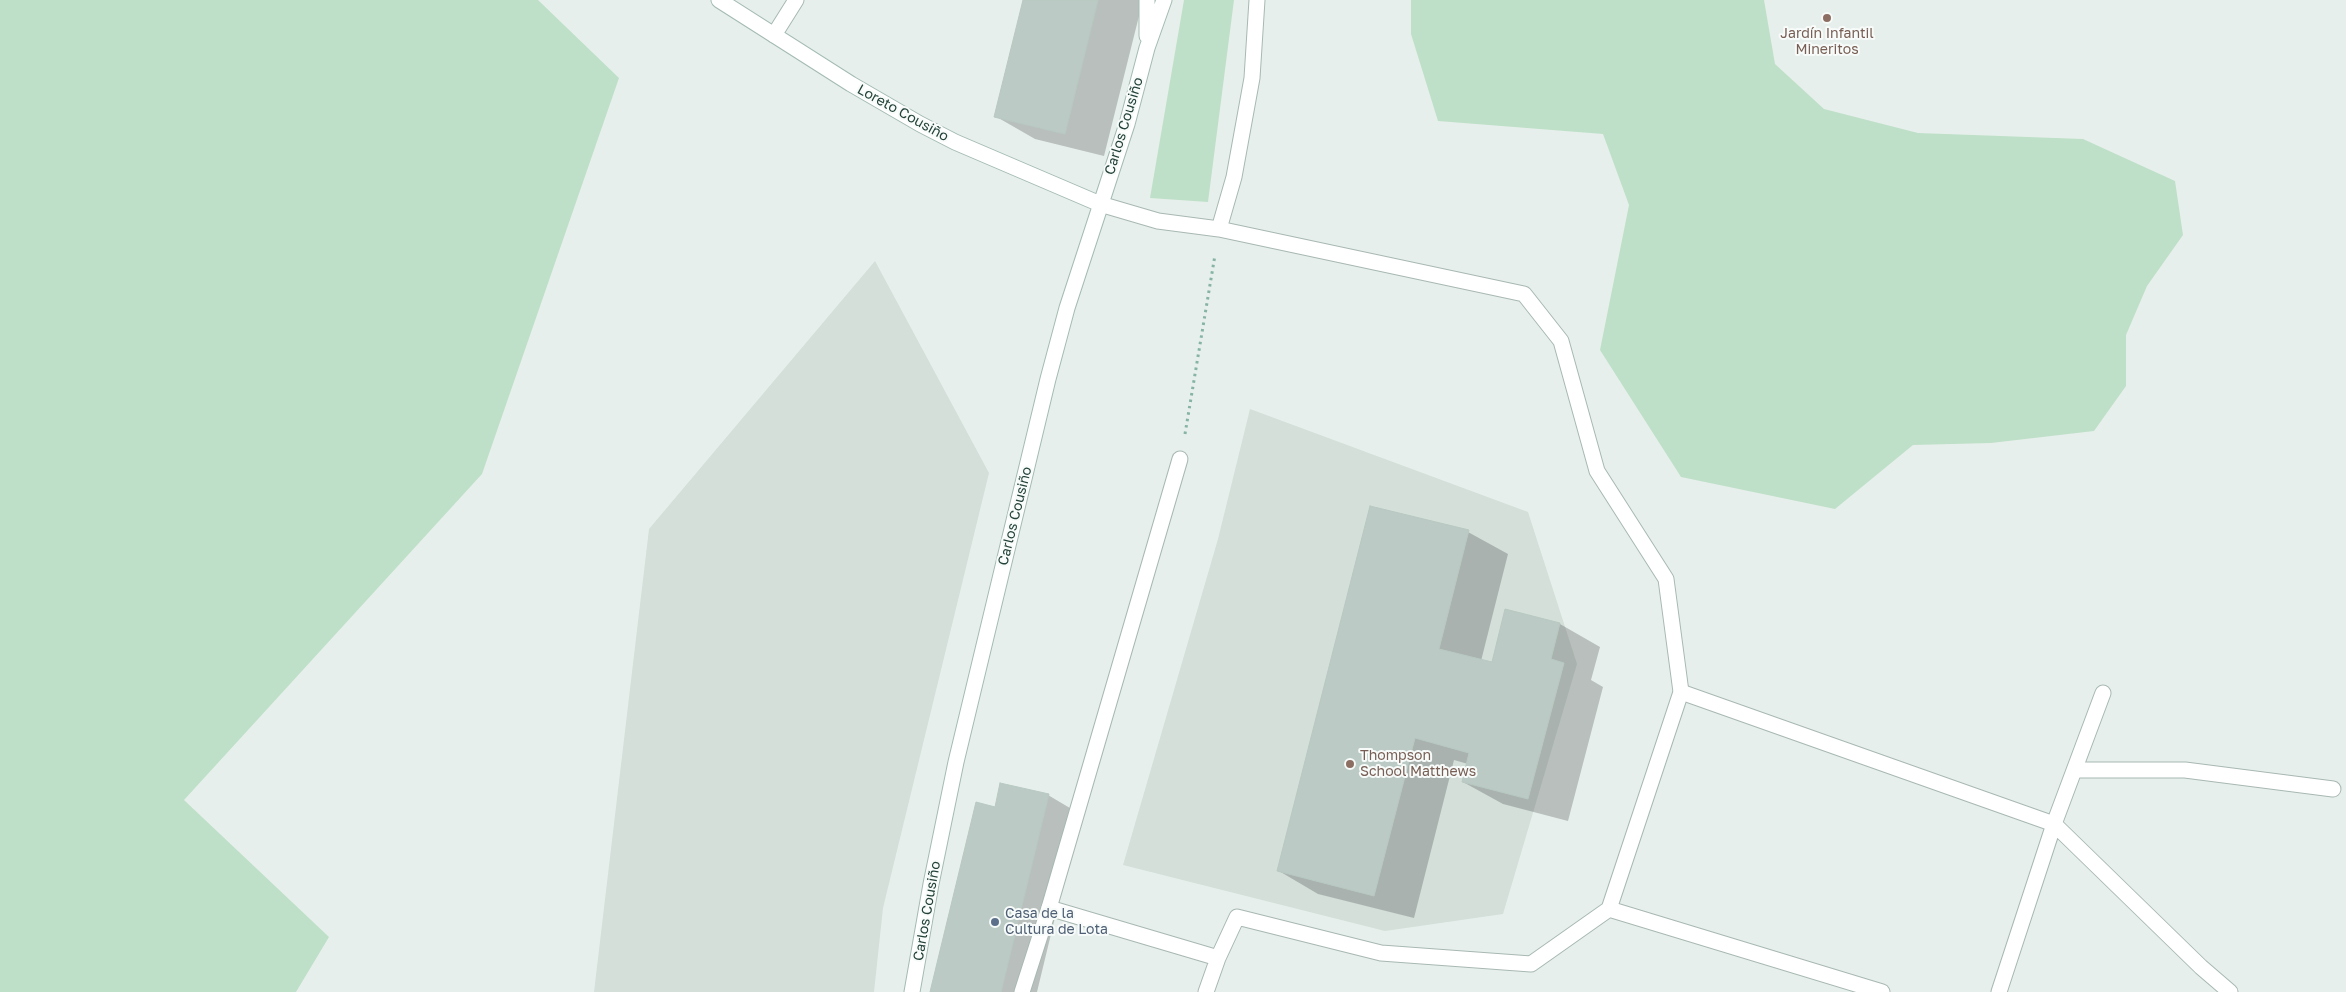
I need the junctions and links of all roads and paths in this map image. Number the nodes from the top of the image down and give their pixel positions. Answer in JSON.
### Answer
{"nodes":[{"id":1,"x":719,"y":0,"type":"edge"},
{"id":2,"x":796,"y":0,"type":"edge"},
{"id":3,"x":1147,"y":0,"type":"edge"},
{"id":4,"x":1164,"y":0,"type":"edge"},
{"id":5,"x":1257,"y":0,"type":"edge"},
{"id":6,"x":774,"y":35,"type":"junction"},
{"id":7,"x":1147,"y":48,"type":"junction"},
{"id":8,"x":1100,"y":204,"type":"junction"},
{"id":9,"x":1220,"y":228,"type":"junction"},
{"id":10,"x":1180,"y":459,"type":"joint"},
{"id":11,"x":1681,"y":692,"type":"junction"},
{"id":12,"x":2103,"y":693,"type":"dead end"},
{"id":13,"x":2076,"y":770,"type":"junction"},
{"id":14,"x":2333,"y":788,"type":"dead end"},
{"id":15,"x":2054,"y":824,"type":"junction"},
{"id":16,"x":1050,"y":908,"type":"junction"},
{"id":17,"x":1609,"y":909,"type":"junction"},
{"id":18,"x":1218,"y":958,"type":"junction"},
{"id":19,"x":912,"y":992,"type":"edge"},
{"id":20,"x":1022,"y":992,"type":"edge"},
{"id":21,"x":1206,"y":992,"type":"edge"},
{"id":22,"x":1882,"y":992,"type":"edge"},
{"id":23,"x":1999,"y":992,"type":"edge"},
{"id":24,"x":2230,"y":992,"type":"edge"}],
"edges":[{"from":1,"to":6,"type":"street","name":"Loreto Cousiño"},
{"from":2,"to":6,"type":"street"},
{"from":3,"to":7,"type":"street","name":"Carlos Cousiño"},
{"from":4,"to":7,"type":"street","name":"Carlos Cousiño"},
{"from":5,"to":9,"type":"street"},
{"from":6,"to":8,"type":"street","name":"Loreto Cousiño"},
{"from":7,"to":8,"type":"street","name":"Carlos Cousiño"},
{"from":8,"to":9,"type":"street","name":"Loreto Cousiño"},
{"from":8,"to":19,"type":"street","name":"Carlos Cousiño"},
{"from":9,"to":10,"type":"path"},
{"from":9,"to":11,"type":"street","name":"Loreto Cousiño"},
{"from":10,"to":16,"type":"street"},
{"from":11,"to":15,"type":"street"},
{"from":11,"to":17,"type":"street"},
{"from":12,"to":13,"type":"street"},
{"from":13,"to":14,"type":"street"},
{"from":13,"to":15,"type":"street"},
{"from":15,"to":23,"type":"street"},
{"from":15,"to":24,"type":"street"},
{"from":16,"to":18,"type":"street"},
{"from":16,"to":20,"type":"street"},
{"from":17,"to":18,"type":"street"},
{"from":17,"to":22,"type":"street"},
{"from":18,"to":21,"type":"street"}]}
